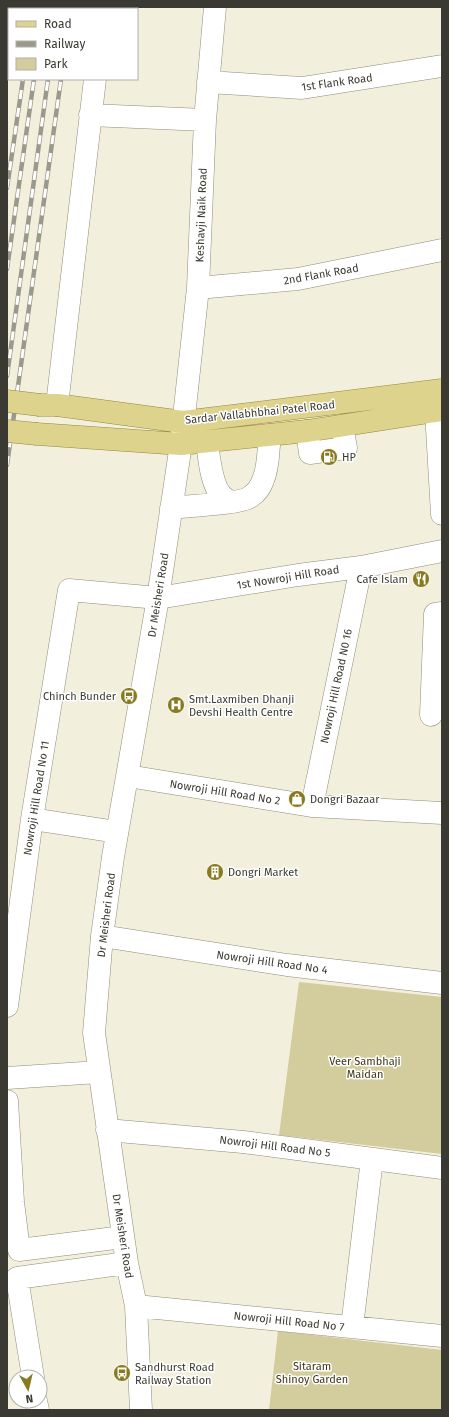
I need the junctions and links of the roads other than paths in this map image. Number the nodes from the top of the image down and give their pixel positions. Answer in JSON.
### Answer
{"nodes":[{"id":1,"x":214,"y":7,"type":"edge"},
{"id":2,"x":442,"y":66,"type":"edge"},
{"id":3,"x":94,"y":80,"type":"edge"},
{"id":4,"x":208,"y":82,"type":"junction"},
{"id":5,"x":90,"y":115,"type":"junction"},
{"id":6,"x":205,"y":120,"type":"junction"},
{"id":7,"x":442,"y":250,"type":"edge"},
{"id":8,"x":198,"y":288,"type":"junction"},
{"id":9,"x":7,"y":401,"type":"edge"},
{"id":10,"x":437,"y":401,"type":"edge"},
{"id":11,"x":49,"y":405,"type":"junction"},
{"id":12,"x":183,"y":422,"type":"junction"},
{"id":13,"x":7,"y":431,"type":"edge"},
{"id":14,"x":270,"y":435,"type":"junction"},
{"id":15,"x":207,"y":442,"type":"junction"},
{"id":16,"x":181,"y":444,"type":"junction"},
{"id":17,"x":230,"y":502,"type":"junction"},
{"id":18,"x":171,"y":508,"type":"junction"},
{"id":19,"x":442,"y":514,"type":"edge"},
{"id":20,"x":442,"y":551,"type":"edge"},
{"id":21,"x":361,"y":567,"type":"junction"},
{"id":22,"x":69,"y":590,"type":"joint"},
{"id":23,"x":158,"y":598,"type":"junction"},
{"id":24,"x":442,"y":613,"type":"edge"},
{"id":25,"x":431,"y":715,"type":"dead end"},
{"id":26,"x":128,"y":776,"type":"junction"},
{"id":27,"x":312,"y":806,"type":"junction"},
{"id":28,"x":442,"y":814,"type":"edge"},
{"id":29,"x":32,"y":818,"type":"junction"},
{"id":30,"x":117,"y":832,"type":"junction"},
{"id":31,"x":102,"y":936,"type":"junction"},
{"id":32,"x":442,"y":983,"type":"edge"},
{"id":33,"x":7,"y":1006,"type":"edge"},
{"id":34,"x":99,"y":1072,"type":"junction"},
{"id":35,"x":7,"y":1078,"type":"edge"},
{"id":36,"x":7,"y":1102,"type":"edge"},
{"id":37,"x":107,"y":1130,"type":"junction"},
{"id":38,"x":372,"y":1159,"type":"junction"},
{"id":39,"x":442,"y":1168,"type":"edge"},
{"id":40,"x":123,"y":1237,"type":"junction"},
{"id":41,"x":127,"y":1263,"type":"junction"},
{"id":42,"x":136,"y":1306,"type":"junction"},
{"id":43,"x":352,"y":1327,"type":"junction"},
{"id":44,"x":442,"y":1336,"type":"edge"},
{"id":45,"x":32,"y":1369,"type":"edge"},
{"id":46,"x":141,"y":1410,"type":"edge"}],
"edges":[{"from":1,"to":4,"type":"street","name":"Keshavji Naik Road"},
{"from":2,"to":4,"type":"street","name":"1st Flank Road"},
{"from":3,"to":5,"type":"street"},
{"from":4,"to":6,"type":"street","name":"Keshavji Naik Road"},
{"from":5,"to":6,"type":"street"},
{"from":5,"to":11,"type":"street"},
{"from":6,"to":8,"type":"street","name":"Keshavji Naik Road"},
{"from":7,"to":8,"type":"street","name":"2nd Flank Road"},
{"from":8,"to":12,"type":"street","name":"Keshavji Naik Road"},
{"from":9,"to":11,"type":"main road","name":"Sardar Vallabhbhai Patel Road","bridge":true},
{"from":10,"to":12,"type":"main road","name":"Sardar Vallabhbhai Patel Road"},
{"from":10,"to":14,"type":"main road","name":"Sardar Vallabhbhai Patel Road"},
{"from":10,"to":19,"type":"street"},
{"from":11,"to":12,"type":"main road","name":"Sardar Vallabhbhai Patel Road"},
{"from":12,"to":16,"type":"street","name":"Dr Meisheri Road"},
{"from":13,"to":16,"type":"main road","name":"Sardar Vallabhbhai Patel Road","bridge":true},
{"from":14,"to":15,"type":"main road","name":"Sardar Vallabhbhai Patel Road"},
{"from":14,"to":17,"type":"street"},
{"from":15,"to":16,"type":"main road","name":"Sardar Vallabhbhai Patel Road"},
{"from":15,"to":17,"type":"street"},
{"from":16,"to":18,"type":"street","name":"Dr Meisheri Road"},
{"from":17,"to":18,"type":"street"},
{"from":18,"to":23,"type":"street","name":"Dr Meisheri Road"},
{"from":20,"to":21,"type":"street","name":"1st Nowroji Hill Road"},
{"from":21,"to":23,"type":"street","name":"1st Nowroji Hill Road"},
{"from":21,"to":27,"type":"street","name":"Nowroji Hill Road N0 16"},
{"from":22,"to":23,"type":"street","name":"1st Nowroji Hill Road"},
{"from":22,"to":29,"type":"street","name":"Nowroji Hill Road No 11"},
{"from":23,"to":26,"type":"street","name":"Dr Meisheri Road"},
{"from":24,"to":25,"type":"street"},
{"from":26,"to":27,"type":"street","name":"Nowroji Hill Road No 2"},
{"from":26,"to":30,"type":"street","name":"Dr Meisheri Road"},
{"from":27,"to":28,"type":"street","name":"Nowroji Hill Road No 2"},
{"from":29,"to":30,"type":"street"},
{"from":29,"to":33,"type":"street","name":"Nowroji Hill Road No 11"},
{"from":30,"to":31,"type":"street","name":"Dr Meisheri Road"},
{"from":31,"to":32,"type":"street","name":"Nowroji Hill Road No 4"},
{"from":31,"to":34,"type":"street","name":"Dr Meisheri Road"},
{"from":34,"to":35,"type":"street"},
{"from":34,"to":37,"type":"street","name":"Dr Meisheri Road"},
{"from":36,"to":40,"type":"street"},
{"from":37,"to":38,"type":"street","name":"Nowroji Hill Road No 5"},
{"from":37,"to":40,"type":"street","name":"Dr Meisheri Road"},
{"from":38,"to":39,"type":"street","name":"Nowroji Hill Road No 5"},
{"from":38,"to":43,"type":"street"},
{"from":40,"to":41,"type":"street","name":"Dr Meisheri Road"},
{"from":41,"to":42,"type":"street","name":"Dr Meisheri Road"},
{"from":41,"to":45,"type":"street"},
{"from":42,"to":43,"type":"street","name":"Nowroji Hill Road No 7"},
{"from":42,"to":46,"type":"street","name":"Dr Meisheri Road"},
{"from":43,"to":44,"type":"street","name":"Nowroji Hill Road No 7"}]}
